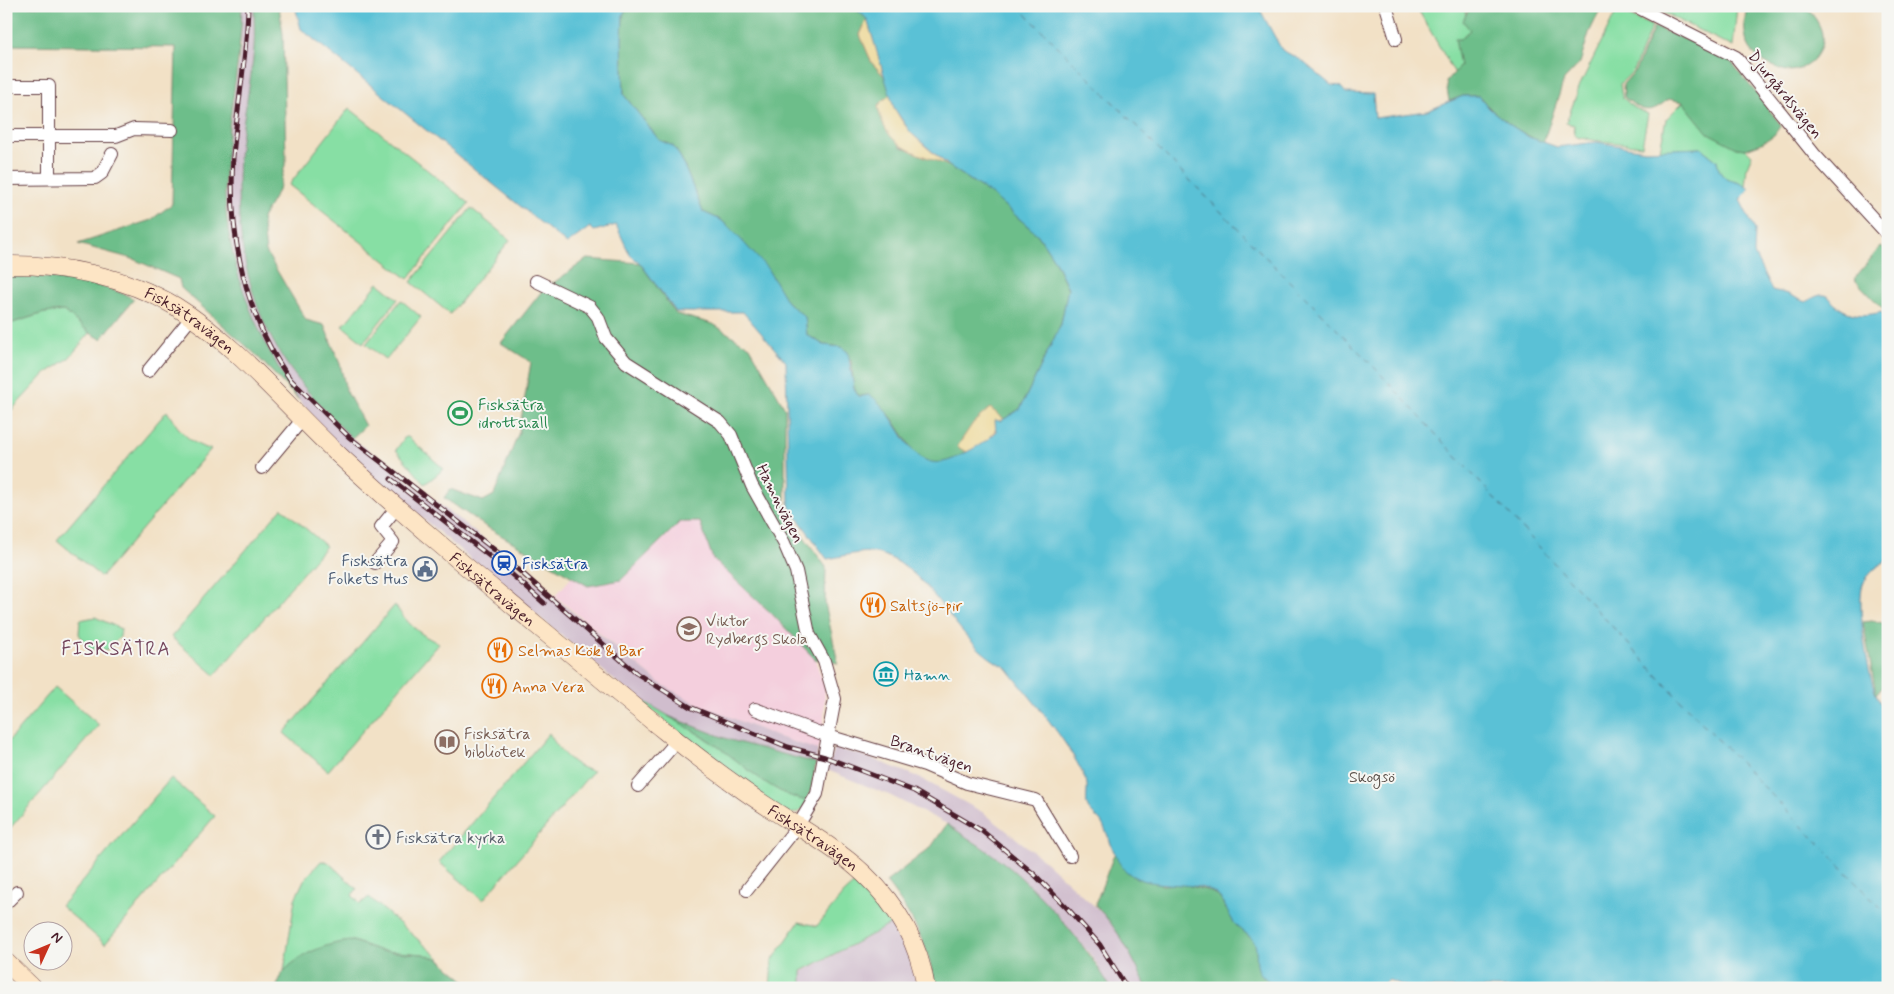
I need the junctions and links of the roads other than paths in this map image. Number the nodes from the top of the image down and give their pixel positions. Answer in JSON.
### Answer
{"nodes":[{"id":1,"x":1386,"y":6,"type":"edge"},
{"id":2,"x":1635,"y":6,"type":"edge"},
{"id":3,"x":1396,"y":39,"type":"dead end"},
{"id":4,"x":6,"y":86,"type":"edge"},
{"id":5,"x":172,"y":130,"type":"dead end"},
{"id":6,"x":6,"y":136,"type":"edge"},
{"id":7,"x":48,"y":136,"type":"junction"},
{"id":8,"x":112,"y":154,"type":"dead end"},
{"id":9,"x":49,"y":178,"type":"junction"},
{"id":10,"x":6,"y":179,"type":"edge"},
{"id":11,"x":1888,"y":235,"type":"edge"},
{"id":12,"x":6,"y":265,"type":"edge"},
{"id":13,"x":536,"y":281,"type":"dead end"},
{"id":14,"x":191,"y":318,"type":"junction"},
{"id":15,"x":148,"y":371,"type":"dead end"},
{"id":16,"x":302,"y":420,"type":"junction"},
{"id":17,"x":262,"y":468,"type":"dead end"},
{"id":18,"x":398,"y":506,"type":"junction"},
{"id":19,"x":375,"y":563,"type":"dead end"},
{"id":20,"x":756,"y":709,"type":"dead end"},
{"id":21,"x":828,"y":736,"type":"junction"},
{"id":22,"x":677,"y":742,"type":"junction"},
{"id":23,"x":638,"y":786,"type":"dead end"},
{"id":24,"x":797,"y":827,"type":"junction"},
{"id":25,"x":1070,"y":856,"type":"dead end"},
{"id":26,"x":747,"y":890,"type":"dead end"},
{"id":27,"x":17,"y":892,"type":"dead end"},
{"id":28,"x":6,"y":904,"type":"edge"},
{"id":29,"x":6,"y":962,"type":"edge"},
{"id":30,"x":33,"y":988,"type":"edge"},
{"id":31,"x":926,"y":988,"type":"edge"}],
"edges":[{"from":1,"to":3,"type":"street"},
{"from":2,"to":11,"type":"street","name":"Djurgårdsvägen"},
{"from":4,"to":7,"type":"street"},
{"from":5,"to":7,"type":"street"},
{"from":6,"to":7,"type":"street"},
{"from":7,"to":9,"type":"street"},
{"from":8,"to":9,"type":"street"},
{"from":9,"to":10,"type":"street"},
{"from":12,"to":14,"type":"street","name":"Fisksätravägen"},
{"from":13,"to":21,"type":"street","name":"Hamnvägen"},
{"from":14,"to":15,"type":"street"},
{"from":14,"to":16,"type":"street","name":"Fisksätravägen"},
{"from":16,"to":17,"type":"street"},
{"from":16,"to":18,"type":"street","name":"Fisksätravägen"},
{"from":18,"to":19,"type":"street"},
{"from":18,"to":22,"type":"street","name":"Fisksätravägen"},
{"from":20,"to":21,"type":"street","name":"Brantvägen"},
{"from":21,"to":24,"type":"street","name":"Hamnvägen"},
{"from":21,"to":25,"type":"street","name":"Brantvägen"},
{"from":22,"to":23,"type":"street"},
{"from":22,"to":24,"type":"street","name":"Fisksätravägen"},
{"from":24,"to":26,"type":"street","name":"Hamnvägen"},
{"from":24,"to":31,"type":"street","name":"Fisksätravägen"},
{"from":27,"to":28,"type":"street"},
{"from":29,"to":30,"type":"street"}]}
